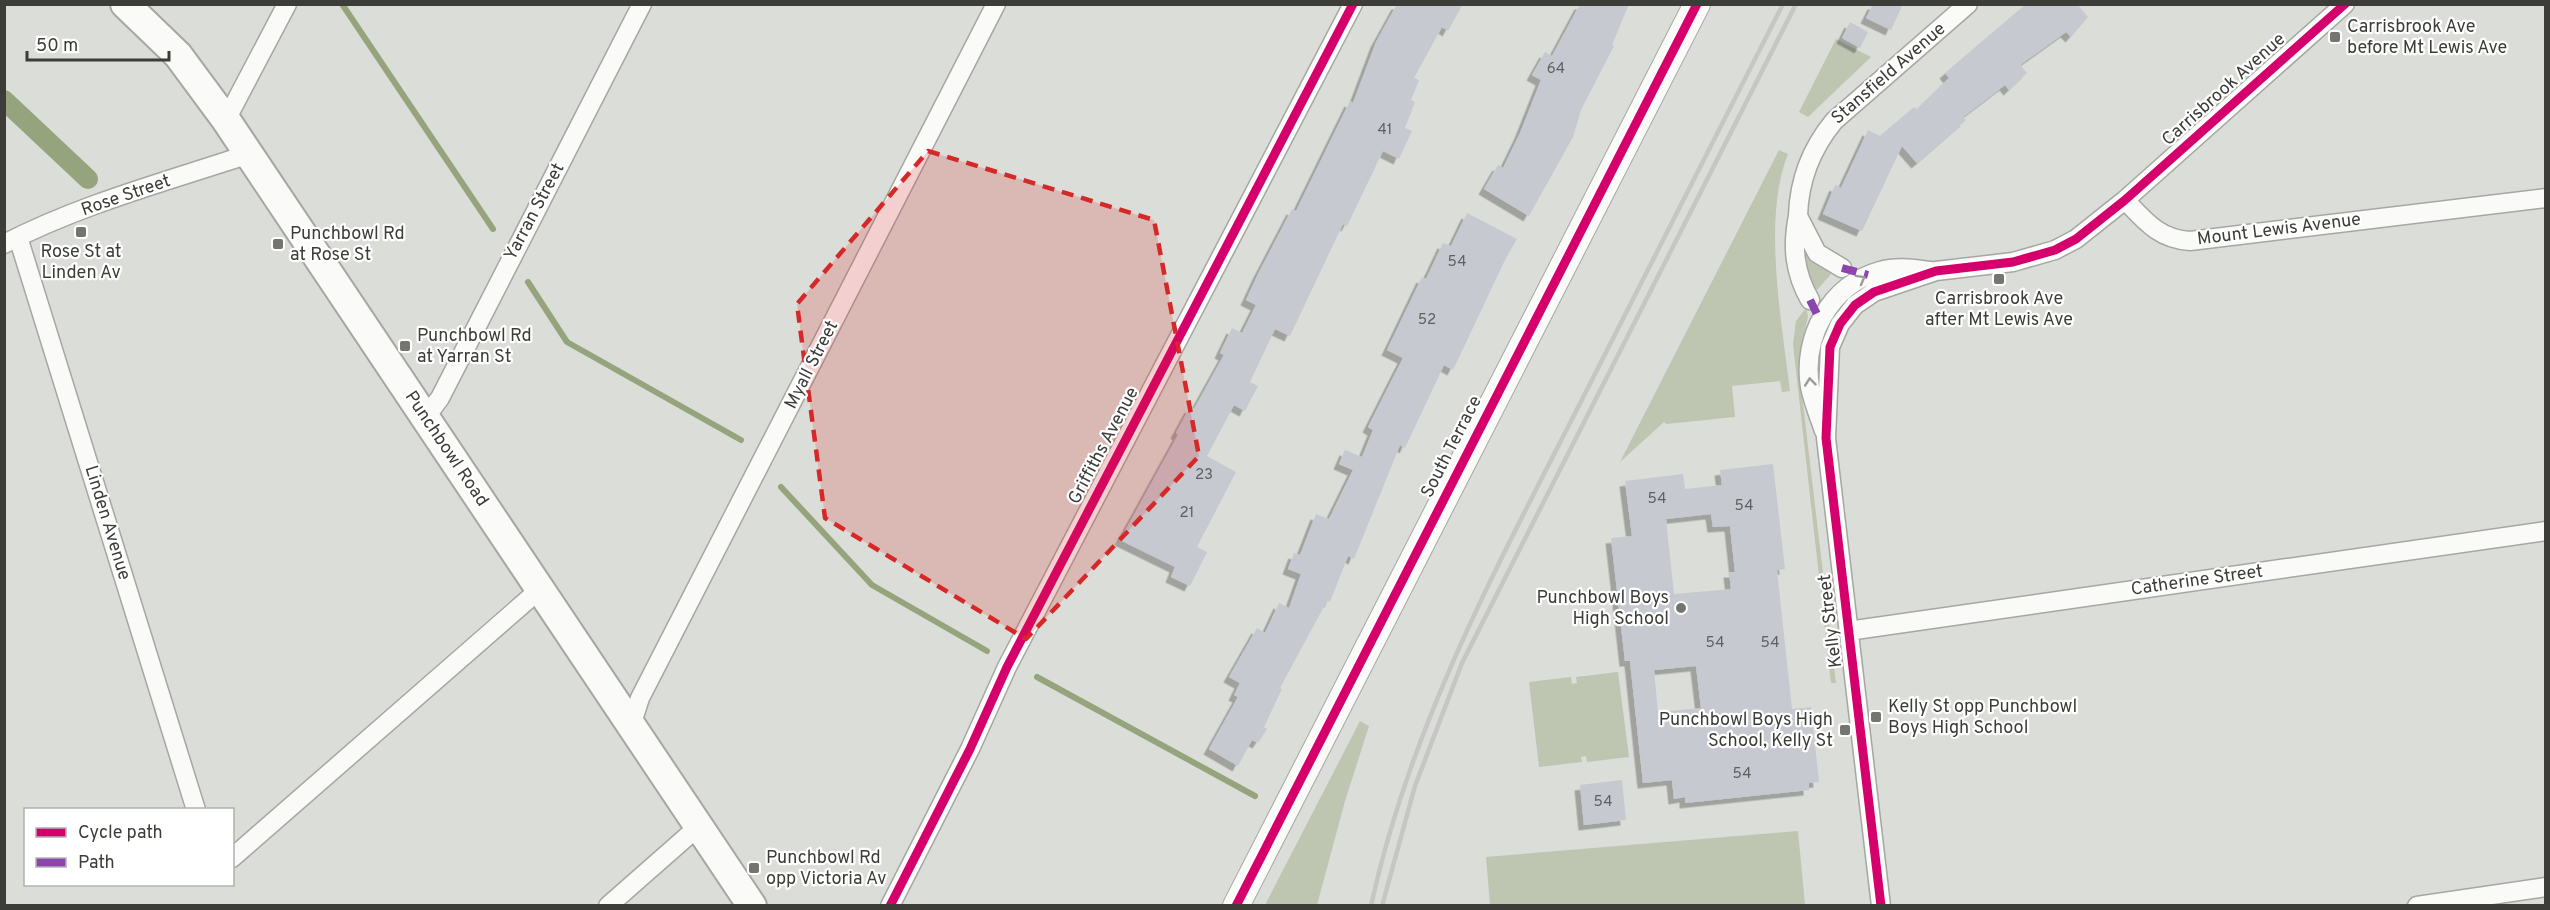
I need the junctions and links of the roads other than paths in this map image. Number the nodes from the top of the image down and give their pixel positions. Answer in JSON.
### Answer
{"nodes":[{"id":1,"x":125,"y":4,"type":"edge"},
{"id":2,"x":287,"y":4,"type":"edge"},
{"id":3,"x":642,"y":4,"type":"edge"},
{"id":4,"x":996,"y":4,"type":"edge"},
{"id":5,"x":1353,"y":4,"type":"edge"},
{"id":6,"x":1697,"y":4,"type":"edge"},
{"id":7,"x":1968,"y":4,"type":"edge"},
{"id":8,"x":2345,"y":4,"type":"edge"},
{"id":9,"x":226,"y":120,"type":"junction"},
{"id":10,"x":249,"y":154,"type":"junction"},
{"id":11,"x":2546,"y":198,"type":"edge"},
{"id":12,"x":2126,"y":200,"type":"junction"},
{"id":13,"x":1798,"y":216,"type":"junction"},
{"id":14,"x":11,"y":240,"type":"edge"},
{"id":15,"x":1842,"y":268,"type":"dead end"},
{"id":16,"x":1936,"y":271,"type":"junction"},
{"id":17,"x":1810,"y":300,"type":"dead end"},
{"id":18,"x":425,"y":418,"type":"junction"},
{"id":19,"x":1826,"y":438,"type":"junction"},
{"id":20,"x":2546,"y":531,"type":"edge"},
{"id":21,"x":539,"y":590,"type":"junction"},
{"id":22,"x":1848,"y":631,"type":"junction"},
{"id":23,"x":631,"y":726,"type":"junction"},
{"id":24,"x":195,"y":808,"type":"edge"},
{"id":25,"x":699,"y":826,"type":"junction"},
{"id":26,"x":234,"y":856,"type":"edge"},
{"id":27,"x":2546,"y":887,"type":"edge"},
{"id":28,"x":608,"y":906,"type":"edge"},
{"id":29,"x":752,"y":906,"type":"edge"},
{"id":30,"x":890,"y":906,"type":"edge"},
{"id":31,"x":1236,"y":906,"type":"edge"},
{"id":32,"x":1881,"y":906,"type":"edge"},
{"id":33,"x":2417,"y":906,"type":"edge"}],
"edges":[{"from":1,"to":9,"type":"main road","name":"Punchbowl Road"},
{"from":2,"to":9,"type":"street"},
{"from":3,"to":18,"type":"street","name":"Yarran Street"},
{"from":4,"to":23,"type":"street","name":"Myall Street"},
{"from":5,"to":30,"type":"street","name":"Griffiths Avenue"},
{"from":6,"to":31,"type":"street","name":"South Terrace"},
{"from":7,"to":13,"type":"street","name":"Stansfield Avenue"},
{"from":8,"to":12,"type":"street","name":"Carrisbrook Avenue"},
{"from":9,"to":10,"type":"main road","name":"Punchbowl Road"},
{"from":10,"to":14,"type":"street","name":"Rose Street"},
{"from":10,"to":18,"type":"main road","name":"Punchbowl Road"},
{"from":11,"to":12,"type":"street","name":"Mount Lewis Avenue"},
{"from":12,"to":16,"type":"street"},
{"from":13,"to":15,"type":"street","name":"Stansfield Avenue"},
{"from":13,"to":17,"type":"street","name":"Stansfield Avenue"},
{"from":14,"to":24,"type":"street","name":"Linden Avenue"},
{"from":16,"to":19,"type":"street","name":"Kelly Street"},
{"from":19,"to":16,"type":"street","name":"Kelly Street","one_way":true},
{"from":18,"to":21,"type":"main road","name":"Punchbowl Road"},
{"from":19,"to":22,"type":"street","name":"Kelly Street"},
{"from":20,"to":22,"type":"street","name":"Catherine Street"},
{"from":21,"to":23,"type":"main road","name":"Punchbowl Road"},
{"from":21,"to":26,"type":"street"},
{"from":22,"to":32,"type":"street","name":"Kelly Street"},
{"from":23,"to":25,"type":"main road","name":"Punchbowl Road"},
{"from":25,"to":28,"type":"street"},
{"from":25,"to":29,"type":"main road","name":"Punchbowl Road"},
{"from":27,"to":33,"type":"street"}]}
